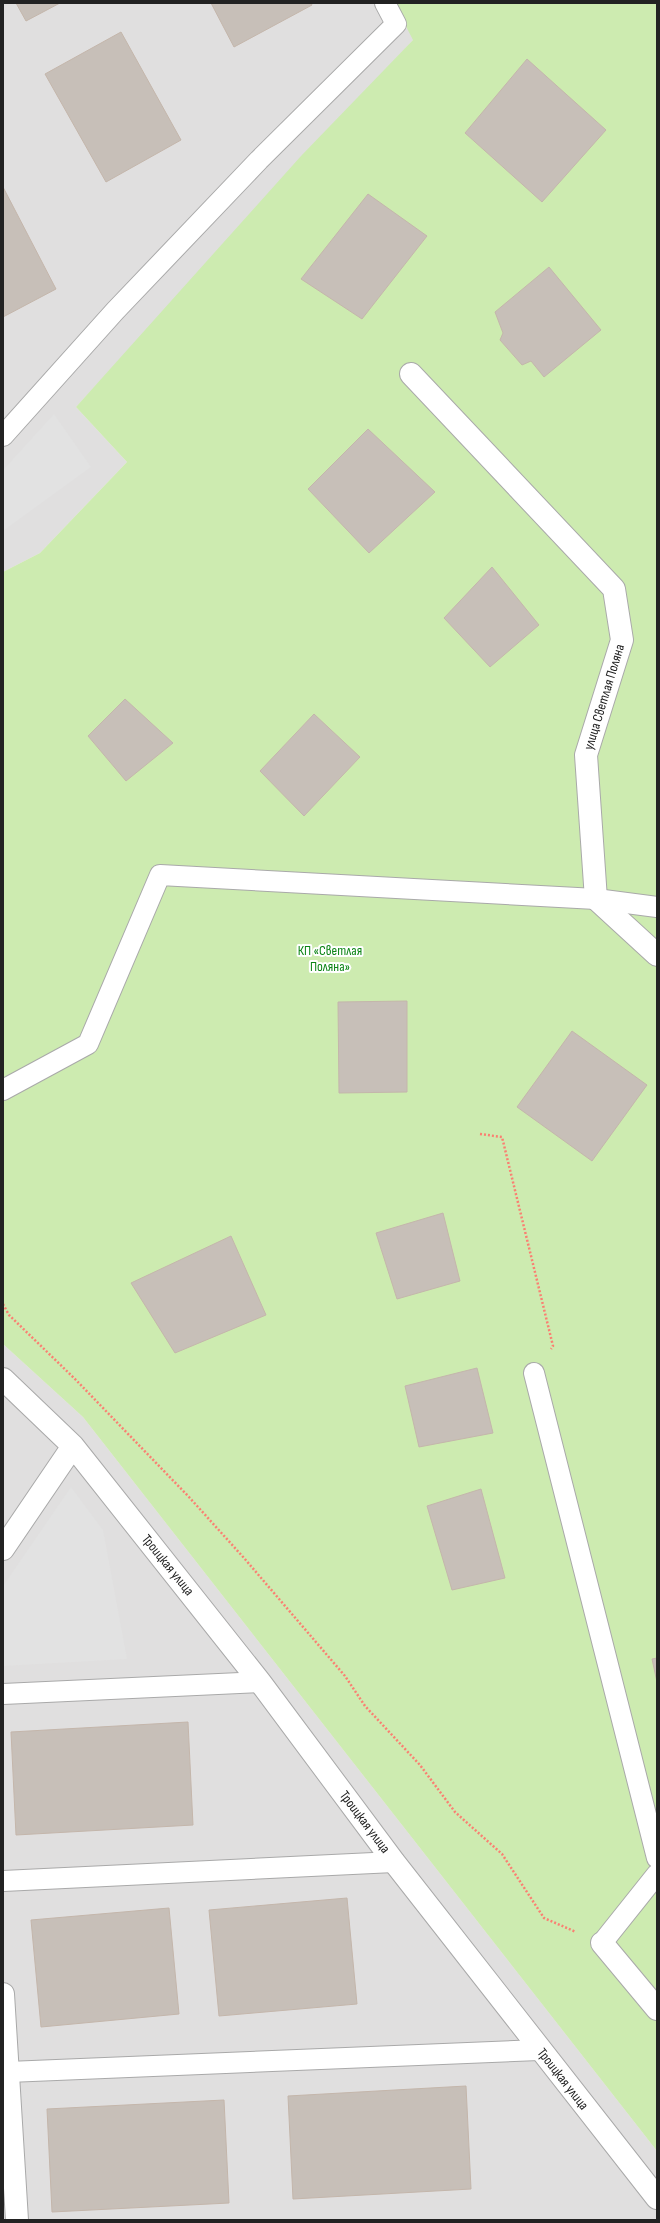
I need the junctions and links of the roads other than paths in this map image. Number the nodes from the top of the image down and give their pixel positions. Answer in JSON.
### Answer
{"nodes":[{"id":1,"x":385,"y":3,"type":"edge"},
{"id":2,"x":411,"y":374,"type":"dead end"},
{"id":3,"x":3,"y":436,"type":"edge"},
{"id":4,"x":596,"y":899,"type":"junction"},
{"id":5,"x":657,"y":907,"type":"edge"},
{"id":6,"x":657,"y":955,"type":"edge"},
{"id":7,"x":3,"y":1090,"type":"edge"},
{"id":8,"x":534,"y":1373,"type":"road end"},
{"id":9,"x":3,"y":1379,"type":"edge"},
{"id":10,"x":73,"y":1446,"type":"junction"},
{"id":11,"x":3,"y":1549,"type":"edge"},
{"id":12,"x":260,"y":1682,"type":"junction"},
{"id":13,"x":3,"y":1694,"type":"edge"},
{"id":14,"x":657,"y":1858,"type":"edge"},
{"id":15,"x":394,"y":1862,"type":"junction"},
{"id":16,"x":657,"y":1874,"type":"edge"},
{"id":17,"x":3,"y":1881,"type":"edge"},
{"id":18,"x":602,"y":1943,"type":"joint"},
{"id":19,"x":3,"y":1994,"type":"edge"},
{"id":20,"x":657,"y":2009,"type":"edge"},
{"id":21,"x":539,"y":2050,"type":"junction"},
{"id":22,"x":8,"y":2072,"type":"junction"},
{"id":23,"x":657,"y":2198,"type":"edge"},
{"id":24,"x":17,"y":2220,"type":"edge"}],
"edges":[{"from":1,"to":3,"type":"lane"},
{"from":2,"to":4,"type":"street","name":"улица Светлая Поляна"},
{"from":4,"to":5,"type":"lane"},
{"from":4,"to":6,"type":"street"},
{"from":4,"to":7,"type":"lane"},
{"from":8,"to":14,"type":"lane"},
{"from":9,"to":10,"type":"street","name":"Троицкая улица"},
{"from":10,"to":11,"type":"street"},
{"from":10,"to":12,"type":"street","name":"Троицкая улица"},
{"from":12,"to":13,"type":"lane"},
{"from":12,"to":15,"type":"street","name":"Троицкая улица"},
{"from":15,"to":17,"type":"lane"},
{"from":15,"to":21,"type":"street","name":"Троицкая улица"},
{"from":16,"to":18,"type":"lane"},
{"from":18,"to":20,"type":"street"},
{"from":19,"to":22,"type":"street"},
{"from":21,"to":22,"type":"lane"},
{"from":21,"to":23,"type":"street","name":"Троицкая улица"},
{"from":22,"to":24,"type":"street"}]}
